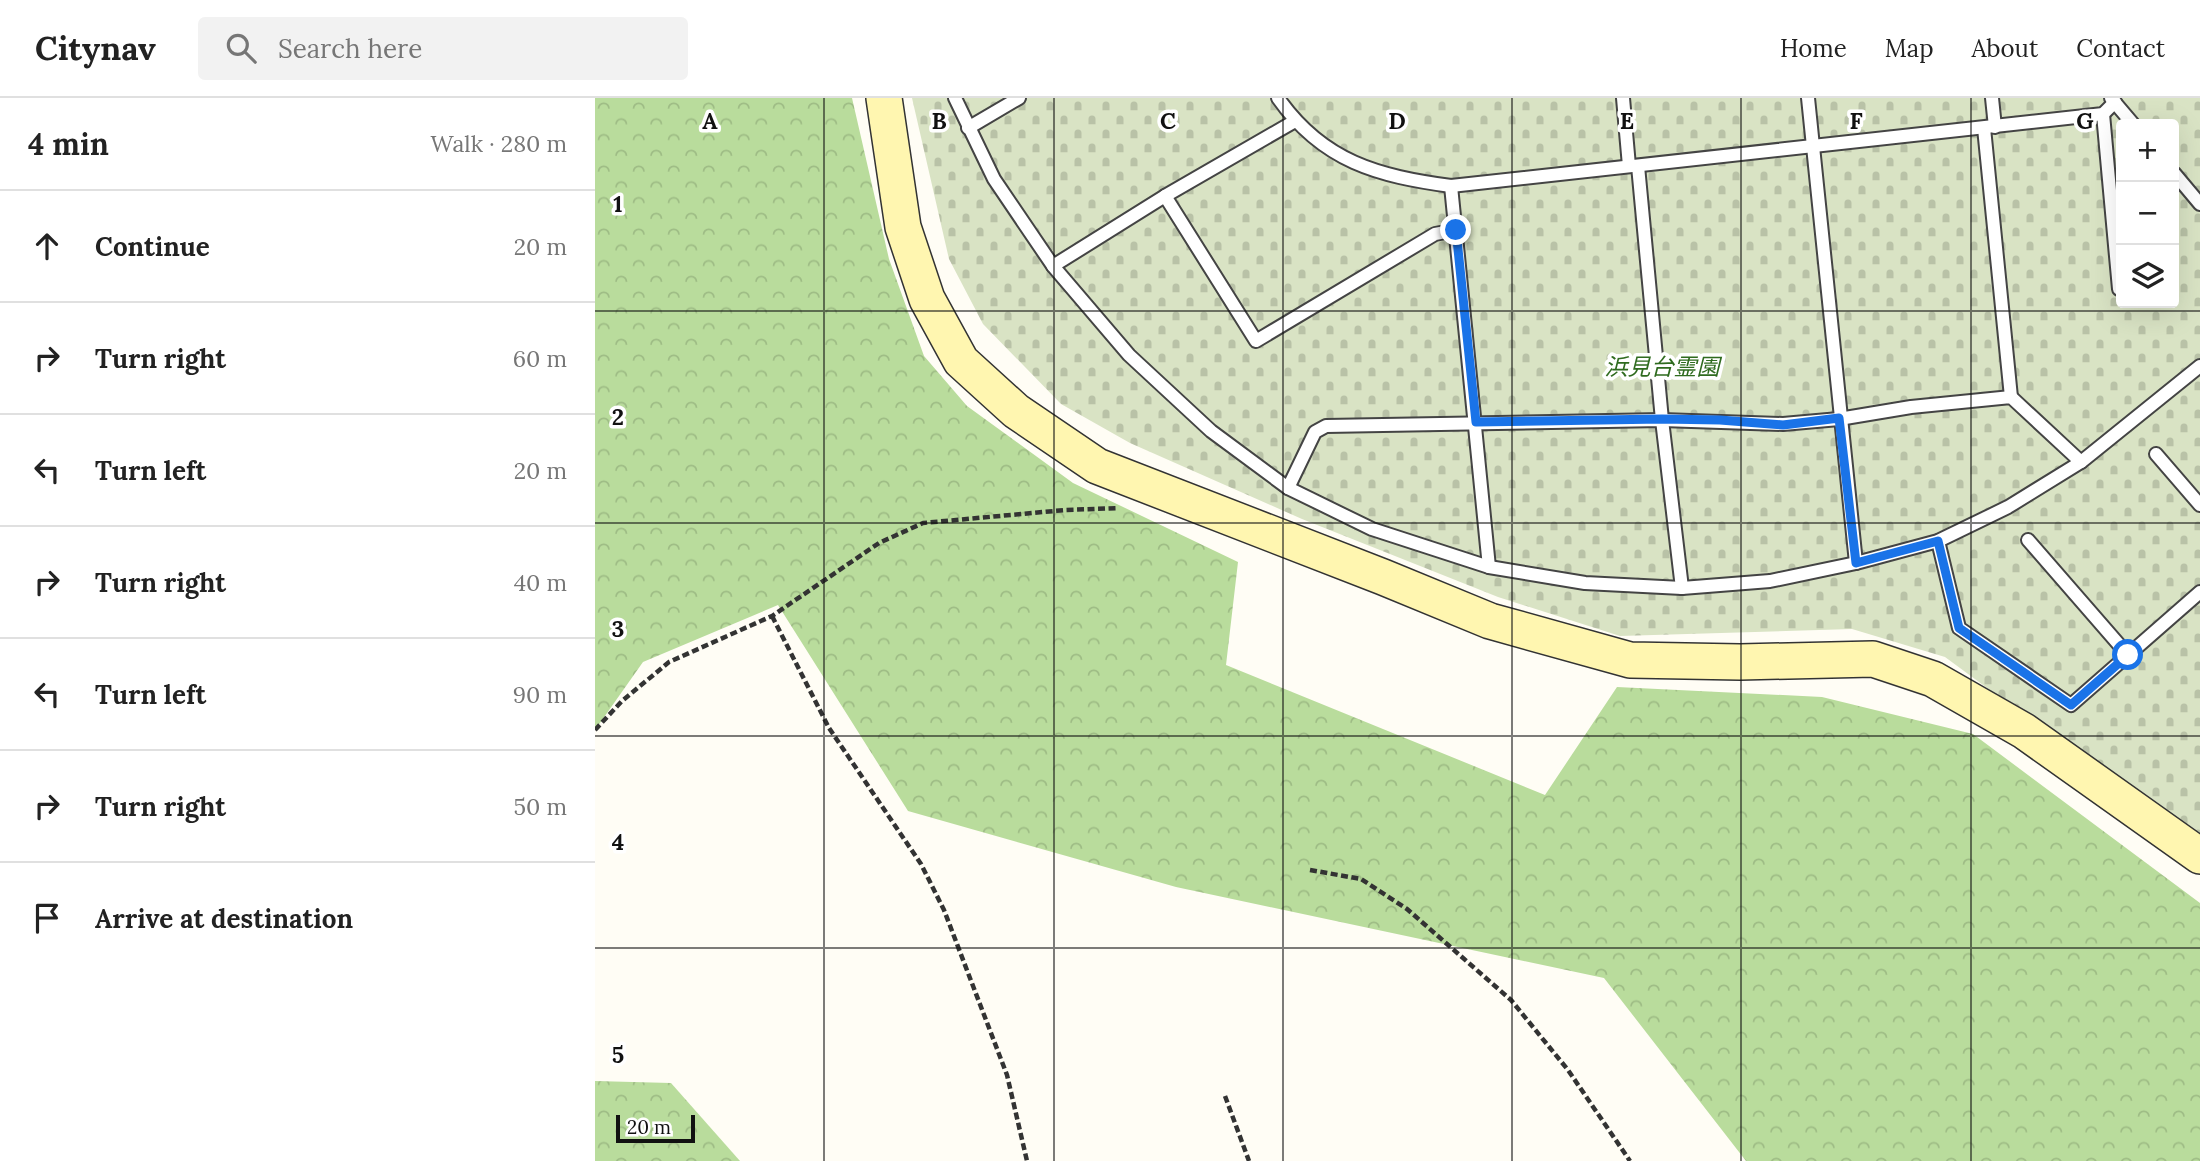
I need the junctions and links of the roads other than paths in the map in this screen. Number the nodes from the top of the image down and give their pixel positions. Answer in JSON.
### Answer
{"nodes":[{"id":1,"x":884,"y":98,"type":"edge"},
{"id":2,"x":955,"y":98,"type":"edge"},
{"id":3,"x":1019,"y":98,"type":"edge"},
{"id":4,"x":1278,"y":98,"type":"edge"},
{"id":5,"x":1623,"y":98,"type":"edge"},
{"id":6,"x":1808,"y":98,"type":"edge"},
{"id":7,"x":1992,"y":98,"type":"edge"},
{"id":8,"x":2113,"y":100,"type":"edge"},
{"id":9,"x":2102,"y":114,"type":"junction"},
{"id":10,"x":2129,"y":119,"type":"edge"},
{"id":11,"x":1295,"y":121,"type":"junction"},
{"id":12,"x":1989,"y":127,"type":"junction"},
{"id":13,"x":968,"y":128,"type":"junction"},
{"id":14,"x":1814,"y":147,"type":"junction"},
{"id":15,"x":1634,"y":166,"type":"junction"},
{"id":16,"x":2179,"y":179,"type":"edge"},
{"id":17,"x":1451,"y":186,"type":"junction"},
{"id":18,"x":1165,"y":196,"type":"junction"},
{"id":19,"x":2200,"y":204,"type":"edge"},
{"id":20,"x":1456,"y":230,"type":"junction"},
{"id":21,"x":2116,"y":258,"type":"edge"},
{"id":22,"x":1053,"y":266,"type":"junction"},
{"id":23,"x":2200,"y":366,"type":"edge"},
{"id":24,"x":2011,"y":397,"type":"junction"},
{"id":25,"x":1839,"y":418,"type":"junction"},
{"id":26,"x":1662,"y":419,"type":"junction"},
{"id":27,"x":1476,"y":422,"type":"junction"},
{"id":28,"x":2156,"y":454,"type":"dead end"},
{"id":29,"x":2081,"y":462,"type":"junction"},
{"id":30,"x":1288,"y":488,"type":"junction"},
{"id":31,"x":2200,"y":505,"type":"edge"},
{"id":32,"x":2028,"y":540,"type":"dead end"},
{"id":33,"x":1938,"y":541,"type":"junction"},
{"id":34,"x":1856,"y":563,"type":"junction"},
{"id":35,"x":1489,"y":567,"type":"junction"},
{"id":36,"x":1682,"y":588,"type":"junction"},
{"id":37,"x":2200,"y":592,"type":"edge"},
{"id":38,"x":2128,"y":655,"type":"junction"},
{"id":39,"x":2200,"y":856,"type":"edge"}],
"edges":[{"from":1,"to":39,"type":"street"},
{"from":2,"to":13,"type":"lane"},
{"from":3,"to":13,"type":"lane"},
{"from":4,"to":11,"type":"lane"},
{"from":5,"to":15,"type":"lane"},
{"from":6,"to":14,"type":"lane"},
{"from":7,"to":12,"type":"lane"},
{"from":8,"to":9,"type":"lane"},
{"from":8,"to":10,"type":"lane"},
{"from":9,"to":12,"type":"lane"},
{"from":9,"to":21,"type":"lane"},
{"from":11,"to":17,"type":"lane"},
{"from":11,"to":18,"type":"lane"},
{"from":12,"to":14,"type":"lane"},
{"from":12,"to":24,"type":"lane"},
{"from":13,"to":22,"type":"lane"},
{"from":14,"to":15,"type":"lane"},
{"from":14,"to":25,"type":"lane"},
{"from":15,"to":17,"type":"lane"},
{"from":15,"to":26,"type":"lane"},
{"from":16,"to":19,"type":"lane"},
{"from":17,"to":20,"type":"lane"},
{"from":18,"to":20,"type":"lane"},
{"from":18,"to":22,"type":"lane"},
{"from":20,"to":27,"type":"lane"},
{"from":22,"to":30,"type":"lane"},
{"from":23,"to":29,"type":"lane"},
{"from":24,"to":25,"type":"lane"},
{"from":24,"to":29,"type":"lane"},
{"from":25,"to":26,"type":"lane"},
{"from":25,"to":34,"type":"lane"},
{"from":26,"to":27,"type":"lane"},
{"from":26,"to":36,"type":"lane"},
{"from":27,"to":30,"type":"lane"},
{"from":27,"to":35,"type":"lane"},
{"from":28,"to":31,"type":"lane"},
{"from":29,"to":33,"type":"lane"},
{"from":30,"to":35,"type":"lane"},
{"from":32,"to":38,"type":"lane"},
{"from":33,"to":34,"type":"lane"},
{"from":33,"to":38,"type":"lane"},
{"from":34,"to":36,"type":"lane"},
{"from":35,"to":36,"type":"lane"},
{"from":37,"to":38,"type":"lane"}]}
